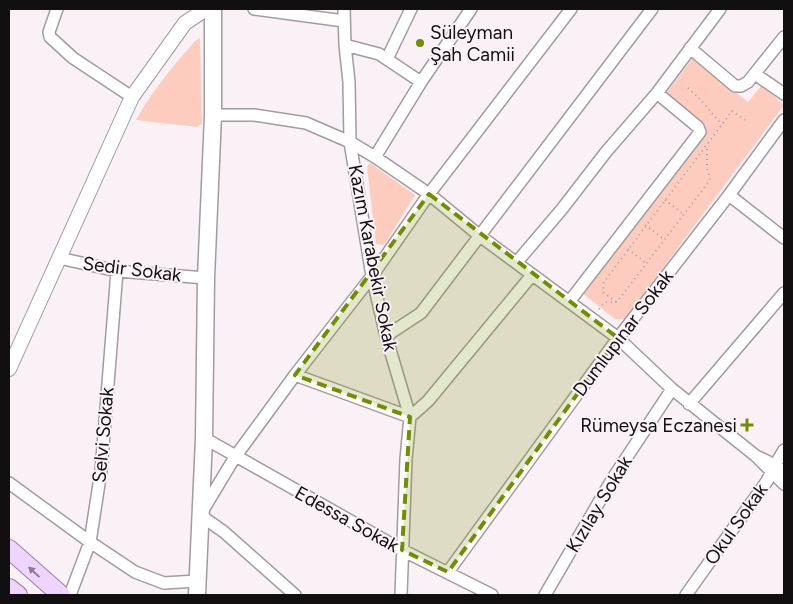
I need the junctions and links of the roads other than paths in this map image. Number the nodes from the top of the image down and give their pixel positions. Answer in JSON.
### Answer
{"nodes":[{"id":1,"x":58,"y":9,"type":"edge"},
{"id":2,"x":206,"y":9,"type":"edge"},
{"id":3,"x":213,"y":9,"type":"edge"},
{"id":4,"x":254,"y":9,"type":"edge"},
{"id":5,"x":344,"y":9,"type":"edge"},
{"id":6,"x":411,"y":9,"type":"edge"},
{"id":7,"x":471,"y":9,"type":"edge"},
{"id":8,"x":571,"y":9,"type":"edge"},
{"id":9,"x":652,"y":9,"type":"edge"},
{"id":10,"x":720,"y":9,"type":"edge"},
{"id":11,"x":344,"y":21,"type":"junction"},
{"id":12,"x":784,"y":37,"type":"edge"},
{"id":13,"x":345,"y":45,"type":"junction"},
{"id":14,"x":690,"y":48,"type":"junction"},
{"id":15,"x":388,"y":59,"type":"junction"},
{"id":16,"x":755,"y":74,"type":"junction"},
{"id":17,"x":421,"y":82,"type":"junction"},
{"id":18,"x":657,"y":93,"type":"junction"},
{"id":19,"x":784,"y":94,"type":"edge"},
{"id":20,"x":132,"y":97,"type":"junction"},
{"id":21,"x":213,"y":116,"type":"junction"},
{"id":22,"x":784,"y":120,"type":"edge"},
{"id":23,"x":350,"y":142,"type":"junction"},
{"id":24,"x":375,"y":157,"type":"junction"},
{"id":25,"x":429,"y":194,"type":"junction"},
{"id":26,"x":729,"y":195,"type":"junction"},
{"id":27,"x":480,"y":236,"type":"junction"},
{"id":28,"x":784,"y":238,"type":"edge"},
{"id":29,"x":59,"y":258,"type":"junction"},
{"id":30,"x":517,"y":262,"type":"junction"},
{"id":31,"x":117,"y":271,"type":"junction"},
{"id":32,"x":532,"y":275,"type":"junction"},
{"id":33,"x":372,"y":276,"type":"junction"},
{"id":34,"x":206,"y":278,"type":"junction"},
{"id":35,"x":784,"y":293,"type":"edge"},
{"id":36,"x":569,"y":302,"type":"junction"},
{"id":37,"x":386,"y":336,"type":"junction"},
{"id":38,"x":618,"y":338,"type":"junction"},
{"id":39,"x":9,"y":369,"type":"edge"},
{"id":40,"x":295,"y":375,"type":"junction"},
{"id":41,"x":672,"y":389,"type":"junction"},
{"id":42,"x":689,"y":404,"type":"junction"},
{"id":43,"x":410,"y":417,"type":"junction"},
{"id":44,"x":204,"y":438,"type":"junction"},
{"id":45,"x":784,"y":450,"type":"edge"},
{"id":46,"x":235,"y":457,"type":"junction"},
{"id":47,"x":777,"y":469,"type":"edge"},
{"id":48,"x":9,"y":483,"type":"edge"},
{"id":49,"x":784,"y":484,"type":"edge"},
{"id":50,"x":200,"y":515,"type":"junction"},
{"id":51,"x":90,"y":542,"type":"junction"},
{"id":52,"x":9,"y":549,"type":"edge"},
{"id":53,"x":402,"y":550,"type":"junction"},
{"id":54,"x":448,"y":572,"type":"junction"},
{"id":55,"x":9,"y":588,"type":"edge"},
{"id":56,"x":197,"y":588,"type":"edge"},
{"id":57,"x":18,"y":595,"type":"edge"},
{"id":58,"x":61,"y":595,"type":"edge"},
{"id":59,"x":70,"y":595,"type":"edge"},
{"id":60,"x":295,"y":595,"type":"edge"},
{"id":61,"x":401,"y":595,"type":"edge"},
{"id":62,"x":492,"y":595,"type":"edge"},
{"id":63,"x":545,"y":595,"type":"edge"},
{"id":64,"x":686,"y":595,"type":"edge"}],
"edges":[{"from":1,"to":20,"type":"street"},
{"from":2,"to":20,"type":"street"},
{"from":3,"to":21,"type":"main road"},
{"from":4,"to":11,"type":"street"},
{"from":5,"to":11,"type":"street","name":"Kazım Karabekir Sokak"},
{"from":6,"to":15,"type":"street"},
{"from":7,"to":17,"type":"street"},
{"from":8,"to":25,"type":"street"},
{"from":9,"to":27,"type":"street"},
{"from":10,"to":14,"type":"street"},
{"from":11,"to":13,"type":"street","name":"Kazım Karabekir Sokak"},
{"from":12,"to":16,"type":"street"},
{"from":13,"to":15,"type":"street"},
{"from":13,"to":23,"type":"street","name":"Kazım Karabekir Sokak"},
{"from":14,"to":16,"type":"street"},
{"from":14,"to":18,"type":"street"},
{"from":15,"to":17,"type":"street"},
{"from":16,"to":19,"type":"street"},
{"from":17,"to":24,"type":"street"},
{"from":18,"to":30,"type":"street"},
{"from":18,"to":36,"type":"street"},
{"from":20,"to":29,"type":"street"},
{"from":21,"to":23,"type":"street"},
{"from":21,"to":34,"type":"main road"},
{"from":22,"to":26,"type":"street","name":"Dumlupınar Sokak"},
{"from":23,"to":24,"type":"street"},
{"from":23,"to":33,"type":"street","name":"Kazım Karabekir Sokak"},
{"from":24,"to":25,"type":"street"},
{"from":25,"to":27,"type":"street"},
{"from":25,"to":33,"type":"street"},
{"from":26,"to":28,"type":"street"},
{"from":26,"to":38,"type":"street","name":"Dumlupınar Sokak"},
{"from":27,"to":30,"type":"street"},
{"from":27,"to":37,"type":"street"},
{"from":29,"to":31,"type":"street","name":"Sedir Sokak"},
{"from":29,"to":39,"type":"street"},
{"from":30,"to":32,"type":"street"},
{"from":31,"to":34,"type":"street","name":"Sedir Sokak"},
{"from":31,"to":51,"type":"street","name":"Selvi Sokak"},
{"from":32,"to":36,"type":"street"},
{"from":32,"to":43,"type":"street"},
{"from":33,"to":37,"type":"street","name":"Kazım Karabekir Sokak"},
{"from":33,"to":40,"type":"street"},
{"from":34,"to":44,"type":"main road"},
{"from":35,"to":42,"type":"street"},
{"from":36,"to":38,"type":"street"},
{"from":37,"to":43,"type":"street","name":"Kazım Karabekir Sokak"},
{"from":38,"to":41,"type":"street"},
{"from":38,"to":54,"type":"street","name":"Dumlupınar Sokak"},
{"from":40,"to":43,"type":"street"},
{"from":40,"to":46,"type":"street"},
{"from":41,"to":42,"type":"street"},
{"from":41,"to":63,"type":"street","name":"Kızılay Sokak"},
{"from":42,"to":47,"type":"street"},
{"from":43,"to":53,"type":"street","name":"Kazım Karabekir Sokak"},
{"from":44,"to":46,"type":"street","name":"Edessa Sokak"},
{"from":44,"to":50,"type":"main road"},
{"from":45,"to":47,"type":"street","name":"Okul Sokak"},
{"from":46,"to":50,"type":"street"},
{"from":46,"to":53,"type":"street","name":"Edessa Sokak"},
{"from":47,"to":49,"type":"street"},
{"from":47,"to":64,"type":"street","name":"Okul Sokak"},
{"from":48,"to":51,"type":"street"},
{"from":50,"to":56,"type":"main road"},
{"from":50,"to":60,"type":"street"},
{"from":51,"to":56,"type":"street"},
{"from":51,"to":59,"type":"street","name":"Selvi Sokak"},
{"from":58,"to":52,"type":"main road","one_way":true},
{"from":53,"to":54,"type":"street","name":"Edessa Sokak"},
{"from":53,"to":61,"type":"street","name":"Kazım Karabekir Sokak"},
{"from":54,"to":62,"type":"street","name":"Edessa Sokak"},
{"from":55,"to":57,"type":"main road"}]}
